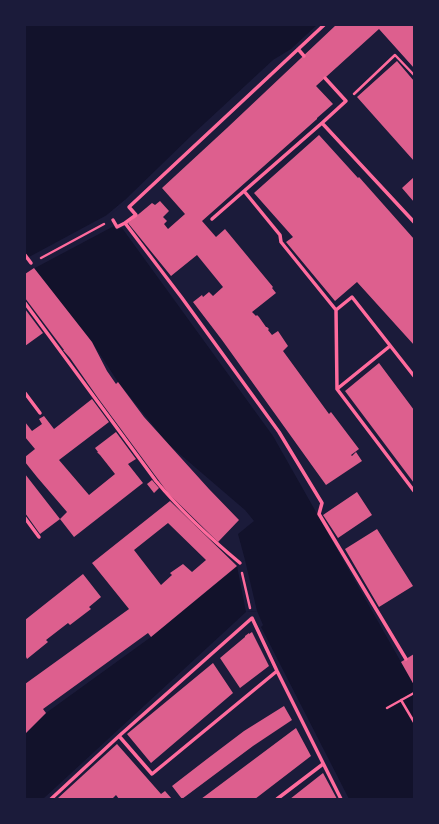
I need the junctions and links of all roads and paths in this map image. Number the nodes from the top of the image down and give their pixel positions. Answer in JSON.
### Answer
{"nodes":[{"id":1,"x":324,"y":25,"type":"edge"},
{"id":2,"x":298,"y":48,"type":"junction"},
{"id":3,"x":304,"y":56,"type":"dead end"},
{"id":4,"x":414,"y":75,"type":"edge"},
{"id":5,"x":325,"y":78,"type":"dead end"},
{"id":6,"x":346,"y":101,"type":"junction"},
{"id":7,"x":322,"y":123,"type":"junction"},
{"id":8,"x":244,"y":191,"type":"junction"},
{"id":9,"x":212,"y":219,"type":"dead end"},
{"id":10,"x":113,"y":220,"type":"joint"},
{"id":11,"x":414,"y":222,"type":"edge"},
{"id":12,"x":125,"y":223,"type":"junction"},
{"id":13,"x":25,"y":255,"type":"edge"},
{"id":14,"x":31,"y":263,"type":"joint"},
{"id":15,"x":25,"y":303,"type":"edge"},
{"id":16,"x":336,"y":310,"type":"junction"},
{"id":17,"x":390,"y":346,"type":"junction"},
{"id":18,"x":414,"y":376,"type":"edge"},
{"id":19,"x":337,"y":388,"type":"junction"},
{"id":20,"x":25,"y":394,"type":"edge"},
{"id":21,"x":40,"y":413,"type":"dead end"},
{"id":22,"x":414,"y":491,"type":"edge"},
{"id":23,"x":25,"y":518,"type":"edge"},
{"id":24,"x":39,"y":537,"type":"dead end"},
{"id":25,"x":240,"y":563,"type":"joint"},
{"id":26,"x":252,"y":618,"type":"junction"},
{"id":27,"x":406,"y":659,"type":"dead end"},
{"id":28,"x":277,"y":672,"type":"junction"},
{"id":29,"x":414,"y":693,"type":"edge"},
{"id":30,"x":401,"y":700,"type":"junction"},
{"id":31,"x":388,"y":708,"type":"dead end"},
{"id":32,"x":414,"y":722,"type":"edge"},
{"id":33,"x":119,"y":736,"type":"junction"},
{"id":34,"x":323,"y":764,"type":"junction"},
{"id":35,"x":51,"y":799,"type":"edge"},
{"id":36,"x":277,"y":799,"type":"edge"},
{"id":37,"x":341,"y":799,"type":"edge"}],
"edges":[{"from":1,"to":2,"type":"street"},
{"from":2,"to":3,"type":"street"},
{"from":2,"to":12,"type":"street"},
{"from":4,"to":6,"type":"path"},
{"from":5,"to":6,"type":"street"},
{"from":6,"to":7,"type":"street"},
{"from":7,"to":8,"type":"street"},
{"from":7,"to":11,"type":"street"},
{"from":8,"to":9,"type":"street"},
{"from":8,"to":16,"type":"street"},
{"from":10,"to":12,"type":"street"},
{"from":10,"to":14,"type":"path"},
{"from":12,"to":27,"type":"street"},
{"from":13,"to":14,"type":"street"},
{"from":15,"to":25,"type":"street"},
{"from":16,"to":17,"type":"street"},
{"from":16,"to":19,"type":"street"},
{"from":17,"to":18,"type":"street"},
{"from":17,"to":19,"type":"street"},
{"from":19,"to":22,"type":"street"},
{"from":20,"to":21,"type":"street"},
{"from":23,"to":24,"type":"street"},
{"from":25,"to":26,"type":"path"},
{"from":26,"to":28,"type":"street"},
{"from":26,"to":33,"type":"street"},
{"from":28,"to":33,"type":"street"},
{"from":28,"to":34,"type":"street"},
{"from":29,"to":30,"type":"path"},
{"from":30,"to":31,"type":"path"},
{"from":30,"to":32,"type":"path"},
{"from":33,"to":35,"type":"street"},
{"from":34,"to":36,"type":"street"},
{"from":34,"to":37,"type":"street"}]}
